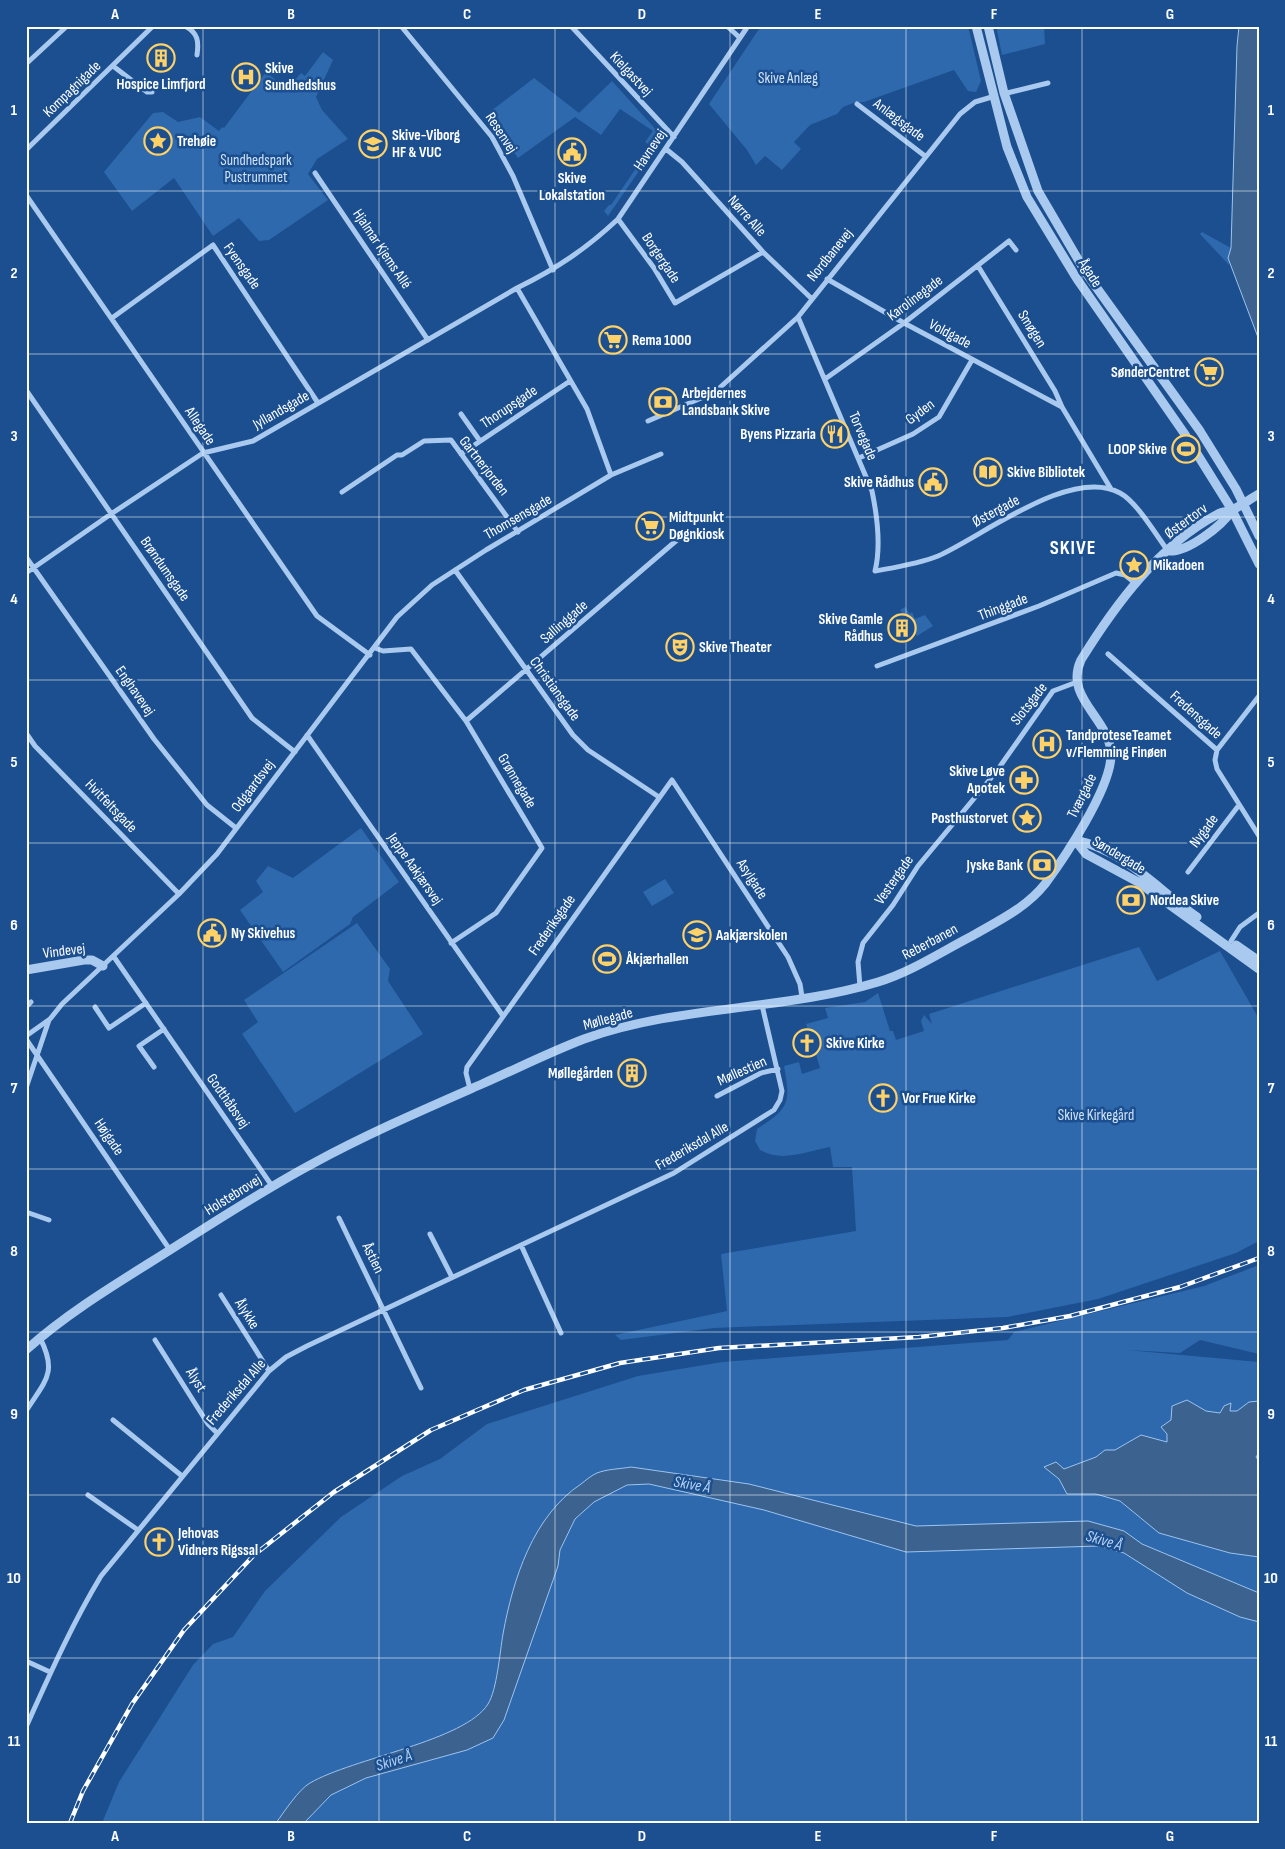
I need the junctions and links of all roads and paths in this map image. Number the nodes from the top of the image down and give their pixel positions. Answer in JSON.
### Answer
{"nodes":[{"id":1,"x":67,"y":26,"type":"edge"},
{"id":2,"x":153,"y":26,"type":"edge"},
{"id":3,"x":185,"y":26,"type":"edge"},
{"id":4,"x":402,"y":26,"type":"edge"},
{"id":5,"x":571,"y":26,"type":"edge"},
{"id":6,"x":727,"y":26,"type":"edge"},
{"id":7,"x":748,"y":26,"type":"edge"},
{"id":8,"x":976,"y":26,"type":"edge"},
{"id":9,"x":988,"y":26,"type":"edge"},
{"id":10,"x":740,"y":38,"type":"junction"},
{"id":11,"x":197,"y":55,"type":"dead end"},
{"id":12,"x":26,"y":64,"type":"edge"},
{"id":13,"x":113,"y":66,"type":"junction"},
{"id":14,"x":1048,"y":83,"type":"dead end"},
{"id":15,"x":152,"y":92,"type":"dead end"},
{"id":16,"x":1004,"y":93,"type":"junction"},
{"id":17,"x":993,"y":96,"type":"junction"},
{"id":18,"x":857,"y":104,"type":"dead end"},
{"id":19,"x":674,"y":137,"type":"junction"},
{"id":20,"x":666,"y":149,"type":"junction"},
{"id":21,"x":26,"y":150,"type":"edge"},
{"id":22,"x":926,"y":156,"type":"junction"},
{"id":23,"x":316,"y":173,"type":"dead end"},
{"id":24,"x":26,"y":194,"type":"edge"},
{"id":25,"x":618,"y":219,"type":"junction"},
{"id":26,"x":1016,"y":250,"type":"dead end"},
{"id":27,"x":763,"y":252,"type":"junction"},
{"id":28,"x":978,"y":266,"type":"junction"},
{"id":29,"x":553,"y":270,"type":"junction"},
{"id":30,"x":827,"y":279,"type":"junction"},
{"id":31,"x":517,"y":288,"type":"junction"},
{"id":32,"x":812,"y":299,"type":"junction"},
{"id":33,"x":798,"y":317,"type":"junction"},
{"id":34,"x":112,"y":318,"type":"junction"},
{"id":35,"x":904,"y":323,"type":"junction"},
{"id":36,"x":428,"y":340,"type":"junction"},
{"id":37,"x":972,"y":360,"type":"junction"},
{"id":38,"x":825,"y":379,"type":"junction"},
{"id":39,"x":570,"y":381,"type":"junction"},
{"id":40,"x":26,"y":390,"type":"edge"},
{"id":41,"x":318,"y":403,"type":"junction"},
{"id":42,"x":1062,"y":407,"type":"junction"},
{"id":43,"x":461,"y":414,"type":"dead end"},
{"id":44,"x":648,"y":421,"type":"dead end"},
{"id":45,"x":480,"y":441,"type":"junction"},
{"id":46,"x":203,"y":453,"type":"junction"},
{"id":47,"x":461,"y":454,"type":"junction"},
{"id":48,"x":661,"y":454,"type":"dead end"},
{"id":49,"x":859,"y":458,"type":"junction"},
{"id":50,"x":611,"y":475,"type":"junction"},
{"id":51,"x":1111,"y":489,"type":"junction"},
{"id":52,"x":342,"y":492,"type":"dead end"},
{"id":53,"x":1259,"y":494,"type":"edge"},
{"id":54,"x":1243,"y":503,"type":"junction"},
{"id":55,"x":1232,"y":510,"type":"junction"},
{"id":56,"x":111,"y":514,"type":"junction"},
{"id":57,"x":518,"y":532,"type":"junction"},
{"id":58,"x":1259,"y":536,"type":"edge"},
{"id":59,"x":676,"y":540,"type":"dead end"},
{"id":60,"x":1168,"y":551,"type":"junction"},
{"id":61,"x":26,"y":557,"type":"edge"},
{"id":62,"x":1259,"y":564,"type":"edge"},
{"id":63,"x":34,"y":568,"type":"junction"},
{"id":64,"x":454,"y":570,"type":"junction"},
{"id":65,"x":875,"y":571,"type":"joint"},
{"id":66,"x":26,"y":573,"type":"edge"},
{"id":67,"x":1135,"y":583,"type":"junction"},
{"id":68,"x":397,"y":617,"type":"joint"},
{"id":69,"x":375,"y":648,"type":"junction"},
{"id":70,"x":1108,"y":654,"type":"dead end"},
{"id":71,"x":370,"y":655,"type":"junction"},
{"id":72,"x":877,"y":666,"type":"dead end"},
{"id":73,"x":526,"y":671,"type":"junction"},
{"id":74,"x":1077,"y":682,"type":"junction"},
{"id":75,"x":1259,"y":696,"type":"edge"},
{"id":76,"x":466,"y":721,"type":"junction"},
{"id":77,"x":26,"y":733,"type":"edge"},
{"id":78,"x":307,"y":736,"type":"junction"},
{"id":79,"x":1217,"y":750,"type":"junction"},
{"id":80,"x":295,"y":752,"type":"junction"},
{"id":81,"x":672,"y":780,"type":"joint"},
{"id":82,"x":658,"y":798,"type":"junction"},
{"id":83,"x":976,"y":798,"type":"joint"},
{"id":84,"x":1239,"y":805,"type":"junction"},
{"id":85,"x":236,"y":828,"type":"junction"},
{"id":86,"x":1259,"y":836,"type":"edge"},
{"id":87,"x":1074,"y":840,"type":"junction"},
{"id":88,"x":1188,"y":872,"type":"dead end"},
{"id":89,"x":179,"y":894,"type":"junction"},
{"id":90,"x":1259,"y":913,"type":"edge"},
{"id":91,"x":1231,"y":941,"type":"junction"},
{"id":92,"x":451,"y":943,"type":"junction"},
{"id":93,"x":114,"y":957,"type":"junction"},
{"id":94,"x":1259,"y":961,"type":"edge"},
{"id":95,"x":103,"y":966,"type":"junction"},
{"id":96,"x":1259,"y":969,"type":"edge"},
{"id":97,"x":26,"y":970,"type":"edge"},
{"id":98,"x":860,"y":987,"type":"junction"},
{"id":99,"x":802,"y":997,"type":"junction"},
{"id":100,"x":31,"y":1002,"type":"dead end"},
{"id":101,"x":146,"y":1003,"type":"junction"},
{"id":102,"x":762,"y":1005,"type":"junction"},
{"id":103,"x":26,"y":1007,"type":"edge"},
{"id":104,"x":94,"y":1007,"type":"dead end"},
{"id":105,"x":503,"y":1016,"type":"junction"},
{"id":106,"x":50,"y":1019,"type":"junction"},
{"id":107,"x":164,"y":1029,"type":"junction"},
{"id":108,"x":26,"y":1038,"type":"edge"},
{"id":109,"x":38,"y":1055,"type":"junction"},
{"id":110,"x":154,"y":1067,"type":"dead end"},
{"id":111,"x":778,"y":1069,"type":"junction"},
{"id":112,"x":26,"y":1088,"type":"edge"},
{"id":113,"x":470,"y":1089,"type":"junction"},
{"id":114,"x":717,"y":1096,"type":"dead end"},
{"id":115,"x":272,"y":1186,"type":"junction"},
{"id":116,"x":26,"y":1212,"type":"edge"},
{"id":117,"x":339,"y":1218,"type":"dead end"},
{"id":118,"x":48,"y":1220,"type":"dead end"},
{"id":119,"x":430,"y":1234,"type":"dead end"},
{"id":120,"x":521,"y":1245,"type":"junction"},
{"id":121,"x":170,"y":1250,"type":"junction"},
{"id":122,"x":452,"y":1277,"type":"junction"},
{"id":123,"x":220,"y":1295,"type":"dead end"},
{"id":124,"x":385,"y":1309,"type":"junction"},
{"id":125,"x":561,"y":1333,"type":"dead end"},
{"id":126,"x":40,"y":1338,"type":"junction"},
{"id":127,"x":155,"y":1340,"type":"dead end"},
{"id":128,"x":26,"y":1350,"type":"edge"},
{"id":129,"x":269,"y":1371,"type":"junction"},
{"id":130,"x":421,"y":1388,"type":"dead end"},
{"id":131,"x":26,"y":1412,"type":"edge"},
{"id":132,"x":114,"y":1420,"type":"dead end"},
{"id":133,"x":217,"y":1433,"type":"junction"},
{"id":134,"x":182,"y":1476,"type":"junction"},
{"id":135,"x":88,"y":1495,"type":"dead end"},
{"id":136,"x":138,"y":1530,"type":"junction"},
{"id":137,"x":26,"y":1660,"type":"edge"},
{"id":138,"x":50,"y":1672,"type":"junction"},
{"id":139,"x":26,"y":1727,"type":"edge"}],
"edges":[{"from":1,"to":12,"type":"street"},
{"from":2,"to":13,"type":"street","name":"Kompagnigade"},
{"from":3,"to":11,"type":"street"},
{"from":4,"to":29,"type":"street","name":"Resenvej"},
{"from":5,"to":19,"type":"street","name":"Kielgastvej"},
{"from":6,"to":10,"type":"street"},
{"from":7,"to":10,"type":"street","name":"Havnevej"},
{"from":8,"to":17,"type":"street","name":"Ågade"},
{"from":9,"to":16,"type":"street","name":"Ågade"},
{"from":10,"to":19,"type":"street","name":"Havnevej"},
{"from":13,"to":15,"type":"street","name":"Kompagnigade"},
{"from":13,"to":21,"type":"street","name":"Kompagnigade"},
{"from":14,"to":16,"type":"street","name":"Nordbanevej"},
{"from":16,"to":17,"type":"street","name":"Nordbanevej"},
{"from":16,"to":54,"type":"street","name":"Ågade"},
{"from":17,"to":22,"type":"street","name":"Nordbanevej"},
{"from":17,"to":55,"type":"street","name":"Ågade"},
{"from":18,"to":22,"type":"street","name":"Anlægsgade"},
{"from":19,"to":20,"type":"street","name":"Havnevej"},
{"from":20,"to":25,"type":"street","name":"Havnevej"},
{"from":20,"to":27,"type":"street","name":"Nørre Alle"},
{"from":22,"to":30,"type":"street","name":"Nordbanevej"},
{"from":23,"to":36,"type":"street","name":"Hjalmar Kjems Allé"},
{"from":24,"to":34,"type":"street","name":"Allegade"},
{"from":25,"to":27,"type":"street","name":"Borgergade"},
{"from":25,"to":29,"type":"street","name":"Havnevej"},
{"from":26,"to":28,"type":"street","name":"Karolinegade"},
{"from":27,"to":32,"type":"street","name":"Nørre Alle"},
{"from":28,"to":35,"type":"street","name":"Karolinegade"},
{"from":28,"to":42,"type":"street","name":"Smøgen"},
{"from":29,"to":31,"type":"street","name":"Jyllandsgade"},
{"from":30,"to":32,"type":"street","name":"Nordbanevej"},
{"from":30,"to":35,"type":"street","name":"Voldgade"},
{"from":31,"to":36,"type":"street","name":"Jyllandsgade"},
{"from":31,"to":39,"type":"street"},
{"from":32,"to":33,"type":"street","name":"Nordbanevej"},
{"from":33,"to":38,"type":"street","name":"Torvegade"},
{"from":33,"to":44,"type":"street","name":"Nordbanevej"},
{"from":34,"to":41,"type":"street","name":"Fyensgade"},
{"from":34,"to":46,"type":"street","name":"Allegade"},
{"from":35,"to":37,"type":"street","name":"Voldgade"},
{"from":35,"to":38,"type":"street","name":"Karolinegade"},
{"from":36,"to":41,"type":"street","name":"Jyllandsgade"},
{"from":37,"to":42,"type":"street","name":"Voldgade"},
{"from":37,"to":49,"type":"street","name":"Gyden"},
{"from":38,"to":49,"type":"street","name":"Torvegade"},
{"from":39,"to":45,"type":"street","name":"Thorupsgade"},
{"from":39,"to":50,"type":"street"},
{"from":40,"to":56,"type":"street","name":"Brøndumsgade"},
{"from":41,"to":46,"type":"street","name":"Jyllandsgade"},
{"from":42,"to":51,"type":"street","name":"Smøgen"},
{"from":43,"to":45,"type":"street","name":"Gartnerjorden"},
{"from":45,"to":47,"type":"street","name":"Thorupsgade"},
{"from":46,"to":56,"type":"street","name":"Jyllandsgade"},
{"from":46,"to":71,"type":"street","name":"Allegade"},
{"from":47,"to":52,"type":"street","name":"Gartnerjorden"},
{"from":47,"to":57,"type":"street","name":"Gartnerjorden"},
{"from":48,"to":50,"type":"street","name":"Thomsensgade"},
{"from":49,"to":65,"type":"street","name":"Torvegade"},
{"from":50,"to":57,"type":"street","name":"Thomsensgade"},
{"from":51,"to":60,"type":"street","name":"Østergade"},
{"from":51,"to":65,"type":"street","name":"Østergade"},
{"from":53,"to":54,"type":"street","name":"Østertorv"},
{"from":54,"to":55,"type":"street","name":"Østertorv"},
{"from":54,"to":58,"type":"street","name":"Ågade"},
{"from":55,"to":60,"type":"street","name":"Østertorv"},
{"from":55,"to":62,"type":"street","name":"Ågade"},
{"from":56,"to":63,"type":"street","name":"Jyllandsgade"},
{"from":56,"to":80,"type":"street","name":"Brøndumsgade"},
{"from":57,"to":64,"type":"street","name":"Thomsensgade"},
{"from":59,"to":73,"type":"street","name":"Sallinggade"},
{"from":60,"to":67,"type":"street","name":"Østertorv"},
{"from":61,"to":63,"type":"street","name":"Enghavevej"},
{"from":63,"to":66,"type":"street","name":"Jyllandsgade"},
{"from":63,"to":85,"type":"street","name":"Enghavevej"},
{"from":64,"to":68,"type":"street","name":"Thomsensgade"},
{"from":64,"to":73,"type":"street","name":"Christiansgade"},
{"from":67,"to":72,"type":"street","name":"Thinggade"},
{"from":67,"to":74,"type":"street"},
{"from":68,"to":69,"type":"street","name":"Odgaardsvej"},
{"from":69,"to":71,"type":"street","name":"Odgaardsvej"},
{"from":69,"to":76,"type":"street","name":"Grønnegade"},
{"from":70,"to":79,"type":"street","name":"Fredensgade"},
{"from":71,"to":78,"type":"street","name":"Odgaardsvej"},
{"from":73,"to":76,"type":"street","name":"Sallinggade"},
{"from":73,"to":82,"type":"street","name":"Christiansgade"},
{"from":74,"to":83,"type":"street","name":"Slotsgade"},
{"from":74,"to":87,"type":"street","name":"Tværgade"},
{"from":75,"to":79,"type":"street"},
{"from":76,"to":92,"type":"street","name":"Grønnegade"},
{"from":77,"to":89,"type":"street","name":"Hvitfeltsgade"},
{"from":78,"to":80,"type":"street","name":"Odgaardsvej"},
{"from":78,"to":92,"type":"street","name":"Jeppe Aakjærsvej"},
{"from":79,"to":84,"type":"street","name":"Fredensgade"},
{"from":80,"to":85,"type":"street","name":"Odgaardsvej"},
{"from":81,"to":82,"type":"street","name":"Frederiksgade"},
{"from":81,"to":99,"type":"street","name":"Asylgade"},
{"from":82,"to":105,"type":"street","name":"Frederiksgade"},
{"from":83,"to":98,"type":"street","name":"Vestergade"},
{"from":84,"to":86,"type":"street","name":"Fredensgade"},
{"from":84,"to":88,"type":"street","name":"Nygade"},
{"from":85,"to":89,"type":"street","name":"Odgaardsvej"},
{"from":87,"to":91,"type":"street","name":"Søndergade"},
{"from":87,"to":96,"type":"street","name":"Søndergade"},
{"from":87,"to":98,"type":"street","name":"Reberbanen"},
{"from":89,"to":93,"type":"street","name":"Odgaardsvej"},
{"from":90,"to":91,"type":"street"},
{"from":91,"to":94,"type":"street","name":"Søndergade"},
{"from":92,"to":105,"type":"street","name":"Jeppe Aakjærsvej"},
{"from":93,"to":95,"type":"street","name":"Odgaardsvej"},
{"from":93,"to":101,"type":"street","name":"Godthåbsvej"},
{"from":95,"to":97,"type":"street","name":"Vindevej"},
{"from":95,"to":106,"type":"street","name":"Odgaardsvej"},
{"from":98,"to":99,"type":"street","name":"Reberbanen"},
{"from":99,"to":102,"type":"street","name":"Reberbanen"},
{"from":100,"to":103,"type":"street"},
{"from":101,"to":104,"type":"street"},
{"from":101,"to":107,"type":"street","name":"Godthåbsvej"},
{"from":102,"to":111,"type":"street","name":"Frederiksdal Alle"},
{"from":102,"to":113,"type":"street","name":"Møllegade"},
{"from":105,"to":113,"type":"street","name":"Frederiksgade"},
{"from":106,"to":108,"type":"street","name":"Odgaardsvej"},
{"from":106,"to":109,"type":"street"},
{"from":107,"to":110,"type":"street"},
{"from":107,"to":115,"type":"street","name":"Godthåbsvej"},
{"from":108,"to":109,"type":"street","name":"Højgade"},
{"from":109,"to":112,"type":"street"},
{"from":109,"to":121,"type":"street","name":"Højgade"},
{"from":111,"to":114,"type":"street","name":"Møllestien"},
{"from":111,"to":120,"type":"street","name":"Frederiksdal Alle"},
{"from":113,"to":115,"type":"street","name":"Holstebrovej"},
{"from":115,"to":121,"type":"street","name":"Holstebrovej"},
{"from":116,"to":118,"type":"street"},
{"from":117,"to":124,"type":"street","name":"Åstien"},
{"from":119,"to":122,"type":"street"},
{"from":120,"to":122,"type":"street","name":"Frederiksdal Alle"},
{"from":120,"to":125,"type":"street"},
{"from":121,"to":126,"type":"street","name":"Holstebrovej"},
{"from":122,"to":124,"type":"street","name":"Frederiksdal Alle"},
{"from":123,"to":129,"type":"street","name":"Ålykke"},
{"from":124,"to":129,"type":"street","name":"Frederiksdal Alle"},
{"from":124,"to":130,"type":"street"},
{"from":126,"to":128,"type":"street","name":"Holstebrovej"},
{"from":126,"to":131,"type":"street"},
{"from":127,"to":133,"type":"street","name":"Ålyst"},
{"from":129,"to":133,"type":"street","name":"Frederiksdal Alle"},
{"from":132,"to":134,"type":"street"},
{"from":133,"to":134,"type":"street","name":"Frederiksdal Alle"},
{"from":134,"to":136,"type":"street","name":"Frederiksdal Alle"},
{"from":135,"to":136,"type":"street"},
{"from":136,"to":138,"type":"street","name":"Frederiksdal Alle"},
{"from":137,"to":138,"type":"street"},
{"from":138,"to":139,"type":"street","name":"Frederiksdal Alle"}]}
